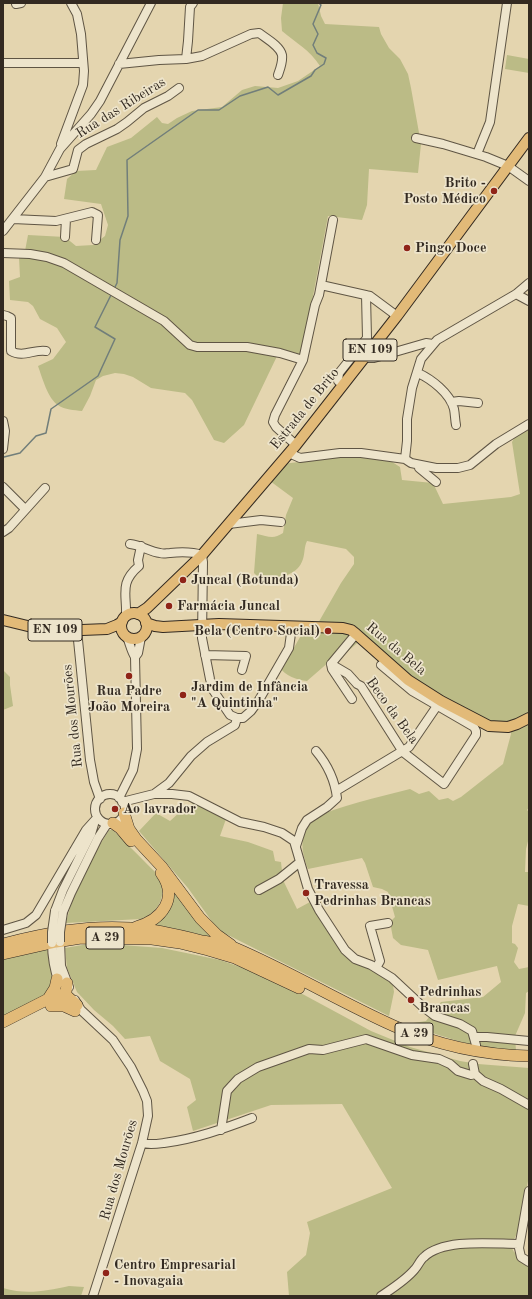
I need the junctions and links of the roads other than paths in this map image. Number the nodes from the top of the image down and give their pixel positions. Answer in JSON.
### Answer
{"nodes":[{"id":1,"x":21,"y":3,"type":"edge"},
{"id":2,"x":71,"y":3,"type":"edge"},
{"id":3,"x":152,"y":3,"type":"edge"},
{"id":4,"x":193,"y":3,"type":"edge"},
{"id":5,"x":507,"y":3,"type":"edge"},
{"id":6,"x":16,"y":4,"type":"edge"},
{"id":7,"x":186,"y":59,"type":"junction"},
{"id":8,"x":3,"y":63,"type":"edge"},
{"id":9,"x":83,"y":63,"type":"junction"},
{"id":10,"x":119,"y":64,"type":"junction"},
{"id":11,"x":278,"y":75,"type":"dead end"},
{"id":12,"x":178,"y":88,"type":"dead end"},
{"id":13,"x":76,"y":106,"type":"junction"},
{"id":14,"x":91,"y":114,"type":"junction"},
{"id":15,"x":416,"y":138,"type":"dead end"},
{"id":16,"x":529,"y":138,"type":"edge"},
{"id":17,"x":60,"y":149,"type":"junction"},
{"id":18,"x":477,"y":154,"type":"junction"},
{"id":19,"x":508,"y":166,"type":"junction"},
{"id":20,"x":45,"y":177,"type":"junction"},
{"id":21,"x":529,"y":181,"type":"edge"},
{"id":22,"x":13,"y":218,"type":"junction"},
{"id":23,"x":66,"y":219,"type":"junction"},
{"id":24,"x":333,"y":220,"type":"dead end"},
{"id":25,"x":3,"y":231,"type":"edge"},
{"id":26,"x":65,"y":237,"type":"dead end"},
{"id":27,"x":96,"y":240,"type":"dead end"},
{"id":28,"x":3,"y":253,"type":"edge"},
{"id":29,"x":529,"y":283,"type":"edge"},
{"id":30,"x":321,"y":286,"type":"junction"},
{"id":31,"x":366,"y":294,"type":"junction"},
{"id":32,"x":516,"y":294,"type":"junction"},
{"id":33,"x":529,"y":301,"type":"edge"},
{"id":34,"x":3,"y":316,"type":"edge"},
{"id":35,"x":396,"y":316,"type":"junction"},
{"id":36,"x":433,"y":344,"type":"junction"},
{"id":37,"x":46,"y":351,"type":"dead end"},
{"id":38,"x":364,"y":358,"type":"junction"},
{"id":39,"x":303,"y":360,"type":"junction"},
{"id":40,"x":418,"y":373,"type":"junction"},
{"id":41,"x":343,"y":385,"type":"junction"},
{"id":42,"x":451,"y":402,"type":"junction"},
{"id":43,"x":478,"y":403,"type":"dead end"},
{"id":44,"x":3,"y":422,"type":"edge"},
{"id":45,"x":529,"y":424,"type":"edge"},
{"id":46,"x":456,"y":425,"type":"dead end"},
{"id":47,"x":3,"y":449,"type":"edge"},
{"id":48,"x":292,"y":449,"type":"junction"},
{"id":49,"x":405,"y":459,"type":"junction"},
{"id":50,"x":419,"y":465,"type":"junction"},
{"id":51,"x":436,"y":482,"type":"dead end"},
{"id":52,"x":3,"y":487,"type":"edge"},
{"id":53,"x":45,"y":488,"type":"dead end"},
{"id":54,"x":25,"y":508,"type":"junction"},
{"id":55,"x":281,"y":522,"type":"dead end"},
{"id":56,"x":229,"y":524,"type":"junction"},
{"id":57,"x":3,"y":532,"type":"edge"},
{"id":58,"x":130,"y":544,"type":"dead end"},
{"id":59,"x":141,"y":546,"type":"junction"},
{"id":60,"x":202,"y":555,"type":"junction"},
{"id":61,"x":135,"y":618,"type":"junction"},
{"id":62,"x":3,"y":620,"type":"edge"},
{"id":63,"x":202,"y":626,"type":"junction"},
{"id":64,"x":292,"y":626,"type":"junction"},
{"id":65,"x":163,"y":627,"type":"junction"},
{"id":66,"x":108,"y":629,"type":"junction"},
{"id":67,"x":77,"y":630,"type":"junction"},
{"id":68,"x":356,"y":634,"type":"junction"},
{"id":69,"x":125,"y":635,"type":"junction"},
{"id":70,"x":143,"y":635,"type":"junction"},
{"id":71,"x":205,"y":655,"type":"junction"},
{"id":72,"x":135,"y":657,"type":"junction"},
{"id":73,"x":331,"y":664,"type":"junction"},
{"id":74,"x":381,"y":665,"type":"dead end"},
{"id":75,"x":242,"y":670,"type":"dead end"},
{"id":76,"x":352,"y":699,"type":"dead end"},
{"id":77,"x":439,"y":703,"type":"junction"},
{"id":78,"x":237,"y":718,"type":"junction"},
{"id":79,"x":529,"y":718,"type":"edge"},
{"id":80,"x":316,"y":751,"type":"dead end"},
{"id":81,"x":403,"y":752,"type":"junction"},
{"id":82,"x":169,"y":783,"type":"junction"},
{"id":83,"x":444,"y":784,"type":"joint"},
{"id":84,"x":336,"y":791,"type":"junction"},
{"id":85,"x":154,"y":794,"type":"junction"},
{"id":86,"x":172,"y":794,"type":"junction"},
{"id":87,"x":100,"y":799,"type":"junction"},
{"id":88,"x":122,"y":804,"type":"junction"},
{"id":89,"x":96,"y":818,"type":"junction"},
{"id":90,"x":110,"y":824,"type":"junction"},
{"id":91,"x":296,"y":846,"type":"junction"},
{"id":92,"x":300,"y":862,"type":"junction"},
{"id":93,"x":259,"y":890,"type":"dead end"},
{"id":94,"x":59,"y":912,"type":"junction"},
{"id":95,"x":388,"y":923,"type":"dead end"},
{"id":96,"x":131,"y":928,"type":"junction"},
{"id":97,"x":3,"y":930,"type":"edge"},
{"id":98,"x":3,"y":944,"type":"edge"},
{"id":99,"x":233,"y":947,"type":"junction"},
{"id":100,"x":3,"y":954,"type":"edge"},
{"id":101,"x":376,"y":968,"type":"junction"},
{"id":102,"x":62,"y":981,"type":"junction"},
{"id":103,"x":64,"y":995,"type":"junction"},
{"id":104,"x":47,"y":1003,"type":"junction"},
{"id":105,"x":76,"y":1008,"type":"junction"},
{"id":106,"x":3,"y":1022,"type":"edge"},
{"id":107,"x":3,"y":1028,"type":"edge"},
{"id":108,"x":529,"y":1042,"type":"edge"},
{"id":109,"x":529,"y":1056,"type":"edge"},
{"id":110,"x":529,"y":1063,"type":"edge"},
{"id":111,"x":473,"y":1064,"type":"dead end"},
{"id":112,"x":475,"y":1074,"type":"junction"},
{"id":113,"x":529,"y":1105,"type":"edge"},
{"id":114,"x":252,"y":1118,"type":"dead end"},
{"id":115,"x":221,"y":1130,"type":"junction"},
{"id":116,"x":142,"y":1143,"type":"junction"},
{"id":117,"x":529,"y":1191,"type":"edge"},
{"id":118,"x":519,"y":1244,"type":"junction"},
{"id":119,"x":529,"y":1262,"type":"edge"},
{"id":120,"x":94,"y":1296,"type":"edge"},
{"id":121,"x":381,"y":1296,"type":"edge"}],
"edges":[{"from":1,"to":6,"type":"street"},
{"from":2,"to":9,"type":"street"},
{"from":3,"to":10,"type":"street"},
{"from":4,"to":7,"type":"street"},
{"from":5,"to":18,"type":"street"},
{"from":7,"to":10,"type":"street"},
{"from":7,"to":11,"type":"street"},
{"from":8,"to":9,"type":"street"},
{"from":9,"to":13,"type":"street"},
{"from":10,"to":14,"type":"street"},
{"from":12,"to":20,"type":"street","name":"Rua das Ribeiras"},
{"from":13,"to":14,"type":"street"},
{"from":13,"to":17,"type":"street"},
{"from":14,"to":17,"type":"street"},
{"from":15,"to":18,"type":"street"},
{"from":16,"to":19,"type":"main road","name":"Estrada de Brito","number":"EN 109"},
{"from":17,"to":20,"type":"street"},
{"from":18,"to":19,"type":"street"},
{"from":19,"to":21,"type":"street"},
{"from":19,"to":35,"type":"main road","name":"Estrada de Brito","number":"EN 109"},
{"from":20,"to":22,"type":"street"},
{"from":22,"to":23,"type":"street"},
{"from":22,"to":25,"type":"street"},
{"from":23,"to":26,"type":"street"},
{"from":23,"to":27,"type":"street"},
{"from":24,"to":30,"type":"street"},
{"from":28,"to":39,"type":"street"},
{"from":29,"to":32,"type":"street"},
{"from":30,"to":31,"type":"street"},
{"from":30,"to":39,"type":"street"},
{"from":31,"to":35,"type":"street"},
{"from":31,"to":41,"type":"street"},
{"from":32,"to":33,"type":"street"},
{"from":32,"to":36,"type":"street"},
{"from":34,"to":37,"type":"street"},
{"from":35,"to":38,"type":"main road","name":"Estrada de Brito","number":"EN 109"},
{"from":36,"to":38,"type":"street"},
{"from":36,"to":40,"type":"street"},
{"from":38,"to":41,"type":"main road","name":"Estrada de Brito","number":"EN 109"},
{"from":39,"to":48,"type":"street"},
{"from":40,"to":42,"type":"street"},
{"from":40,"to":49,"type":"street"},
{"from":41,"to":48,"type":"main road","name":"Estrada de Brito","number":"EN 109"},
{"from":42,"to":43,"type":"street"},
{"from":42,"to":46,"type":"street"},
{"from":44,"to":47,"type":"street"},
{"from":45,"to":50,"type":"street"},
{"from":48,"to":49,"type":"street"},
{"from":48,"to":56,"type":"main road","name":"Estrada de Brito","number":"EN 109"},
{"from":49,"to":50,"type":"street"},
{"from":50,"to":51,"type":"street"},
{"from":52,"to":54,"type":"street"},
{"from":53,"to":54,"type":"street"},
{"from":54,"to":57,"type":"street"},
{"from":55,"to":56,"type":"street"},
{"from":56,"to":60,"type":"main road","name":"Estrada de Brito","number":"EN 109"},
{"from":58,"to":59,"type":"street"},
{"from":59,"to":60,"type":"street"},
{"from":59,"to":61,"type":"street"},
{"from":60,"to":61,"type":"main road","name":"Estrada de Brito","number":"EN 109"},
{"from":60,"to":63,"type":"street"},
{"from":61,"to":65,"type":"main road","name":"Rua da Bela"},
{"from":61,"to":66,"type":"main road","number":"EN 109"},
{"from":61,"to":69,"type":"main road","number":"EN 109"},
{"from":61,"to":70,"type":"main road","number":"EN 109"},
{"from":62,"to":67,"type":"main road","number":"EN 109"},
{"from":63,"to":64,"type":"main road","name":"Rua da Bela"},
{"from":63,"to":65,"type":"main road","name":"Rua da Bela"},
{"from":63,"to":71,"type":"street"},
{"from":64,"to":68,"type":"main road","name":"Rua da Bela"},
{"from":64,"to":78,"type":"street"},
{"from":65,"to":70,"type":"main road","name":"Rua da Bela"},
{"from":66,"to":67,"type":"main road","number":"EN 109"},
{"from":66,"to":69,"type":"main road","number":"EN 109"},
{"from":67,"to":87,"type":"street","name":"Rua dos Mourões"},
{"from":68,"to":73,"type":"street"},
{"from":68,"to":77,"type":"main road","name":"Rua da Bela"},
{"from":69,"to":70,"type":"main road","number":"EN 109"},
{"from":69,"to":72,"type":"street"},
{"from":70,"to":72,"type":"street"},
{"from":71,"to":75,"type":"street"},
{"from":71,"to":78,"type":"street"},
{"from":72,"to":88,"type":"street"},
{"from":73,"to":76,"type":"street"},
{"from":73,"to":81,"type":"street","name":"Beco da Bela"},
{"from":74,"to":77,"type":"street","name":"Rua da Bela"},
{"from":77,"to":79,"type":"main road","name":"Rua da Bela"},
{"from":77,"to":81,"type":"street"},
{"from":77,"to":83,"type":"street","name":"Rua da Bela"},
{"from":78,"to":82,"type":"street"},
{"from":80,"to":84,"type":"street"},
{"from":81,"to":83,"type":"street","name":"Beco da Bela"},
{"from":81,"to":84,"type":"street"},
{"from":82,"to":85,"type":"street"},
{"from":82,"to":86,"type":"street"},
{"from":84,"to":91,"type":"street"},
{"from":85,"to":86,"type":"street"},
{"from":85,"to":88,"type":"street"},
{"from":86,"to":91,"type":"street"},
{"from":87,"to":88,"type":"street"},
{"from":87,"to":89,"type":"street"},
{"from":88,"to":90,"type":"street"},
{"from":88,"to":99,"type":"highway"},
{"from":89,"to":90,"type":"street"},
{"from":89,"to":94,"type":"street","name":"Rua dos Mourões"},
{"from":89,"to":97,"type":"street"},
{"from":90,"to":94,"type":"street","name":"Rua dos Mourões"},
{"from":90,"to":96,"type":"highway"},
{"from":91,"to":92,"type":"street"},
{"from":92,"to":93,"type":"street"},
{"from":92,"to":101,"type":"street"},
{"from":94,"to":102,"type":"street","name":"Rua dos Mourões","bridge":true},
{"from":95,"to":101,"type":"street"},
{"from":96,"to":98,"type":"highway","number":"A 29"},
{"from":96,"to":99,"type":"highway","number":"A 29"},
{"from":99,"to":109,"type":"highway","number":"A 29"},
{"from":100,"to":110,"type":"highway","number":"A 29"},
{"from":101,"to":108,"type":"street"},
{"from":102,"to":103,"type":"highway"},
{"from":102,"to":104,"type":"highway"},
{"from":102,"to":105,"type":"street","name":"Rua dos Mourões"},
{"from":103,"to":104,"type":"highway"},
{"from":103,"to":105,"type":"highway"},
{"from":104,"to":105,"type":"highway"},
{"from":104,"to":106,"type":"highway"},
{"from":104,"to":107,"type":"highway"},
{"from":105,"to":116,"type":"street","name":"Rua dos Mourões"},
{"from":111,"to":112,"type":"street"},
{"from":112,"to":113,"type":"street"},
{"from":112,"to":115,"type":"street"},
{"from":114,"to":115,"type":"street"},
{"from":115,"to":116,"type":"street"},
{"from":116,"to":120,"type":"street","name":"Rua dos Mourões"},
{"from":117,"to":118,"type":"street"},
{"from":118,"to":119,"type":"street"},
{"from":118,"to":121,"type":"street"}]}
